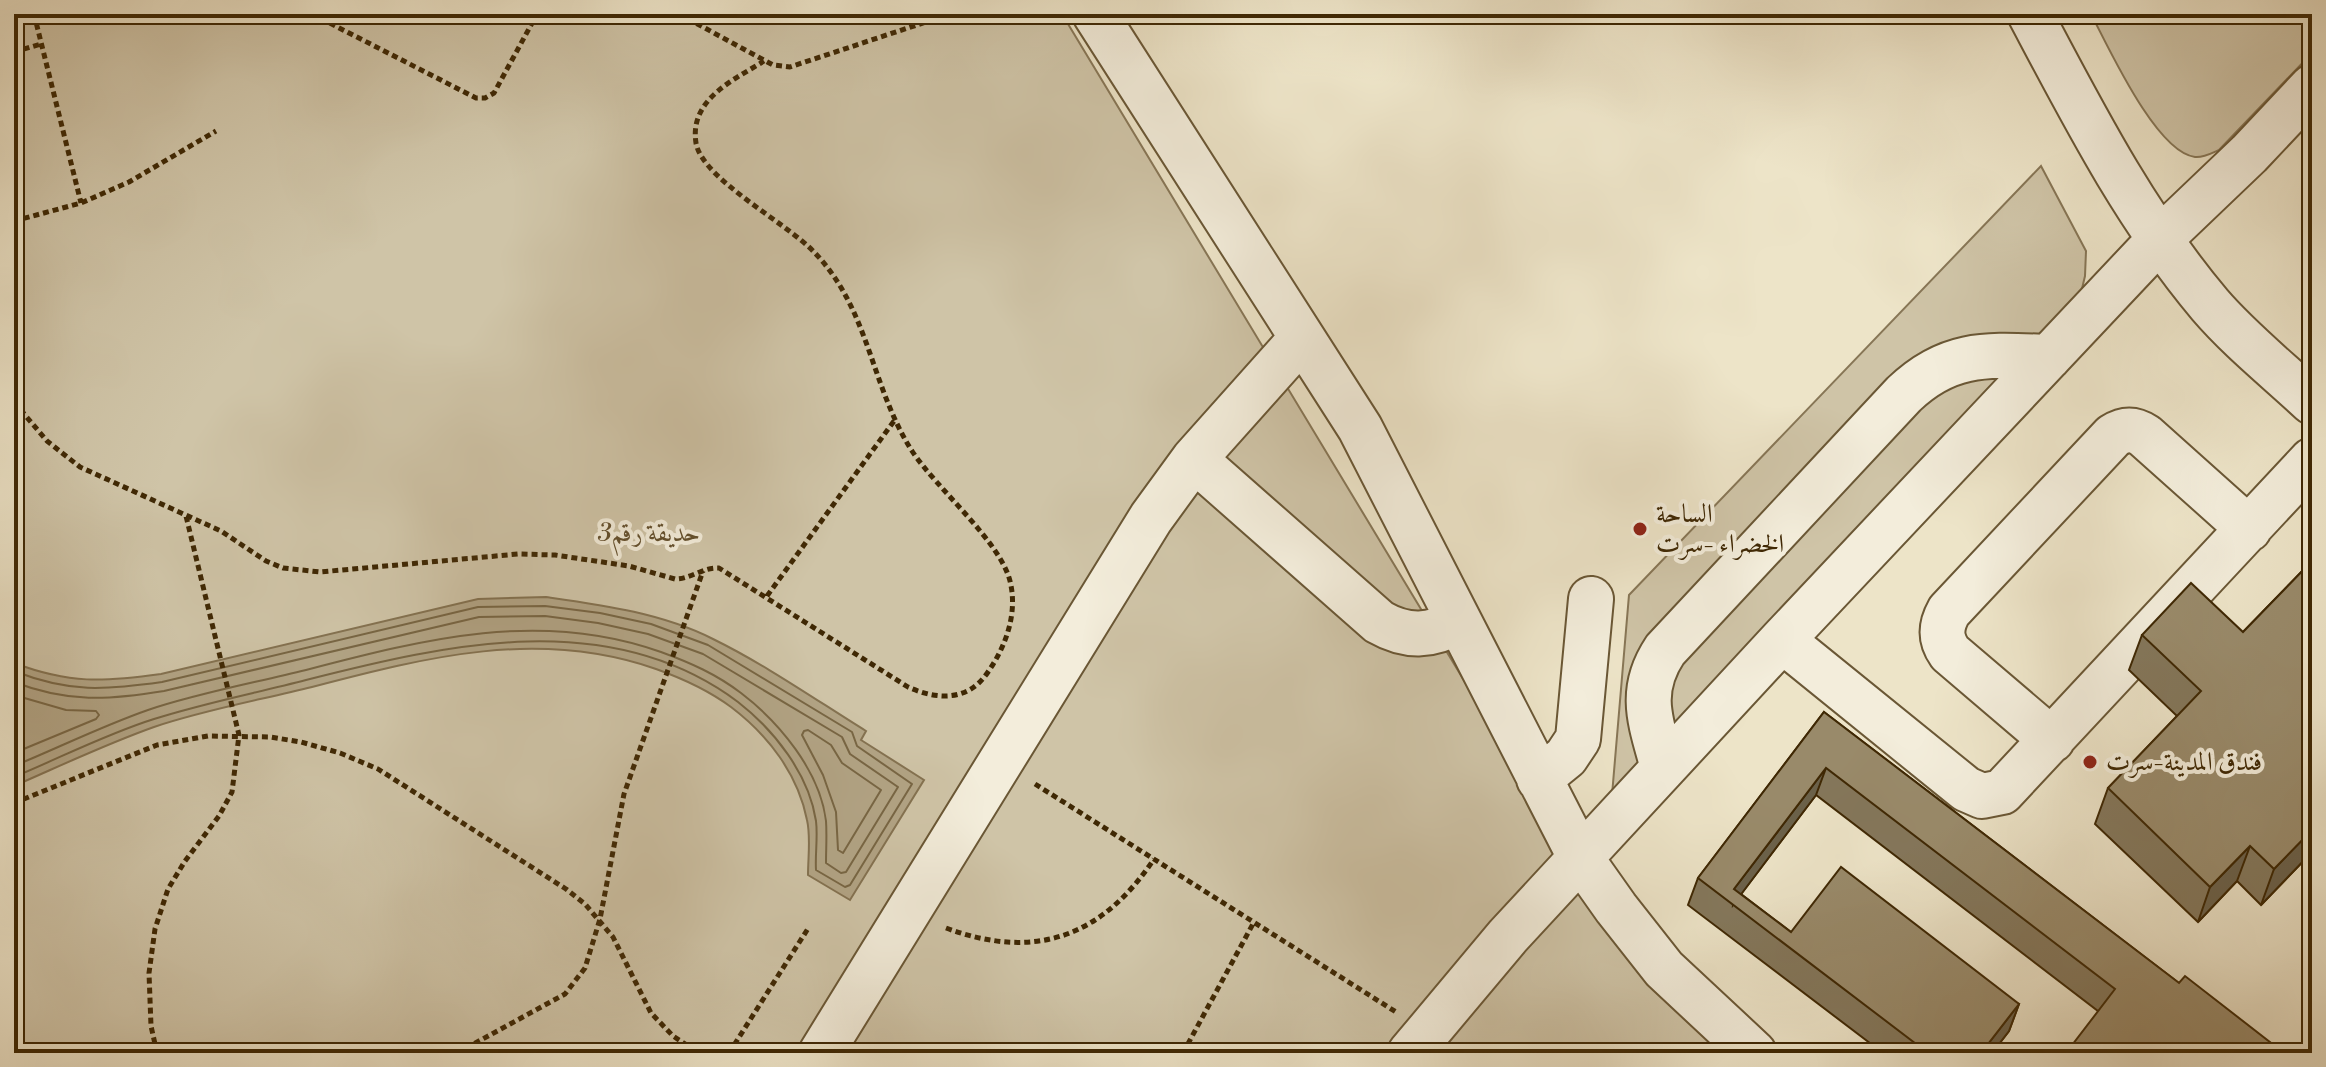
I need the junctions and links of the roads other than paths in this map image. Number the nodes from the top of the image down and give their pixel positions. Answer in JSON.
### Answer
{"nodes":[{"id":1,"x":1095,"y":14,"type":"edge"},
{"id":2,"x":2030,"y":14,"type":"edge"},
{"id":3,"x":2312,"y":87,"type":"edge"},
{"id":4,"x":2160,"y":239,"type":"junction"},
{"id":5,"x":1302,"y":338,"type":"junction"},
{"id":6,"x":2049,"y":357,"type":"junction"},
{"id":7,"x":2312,"y":402,"type":"edge"},
{"id":8,"x":1194,"y":459,"type":"junction"},
{"id":9,"x":2312,"y":460,"type":"edge"},
{"id":10,"x":2249,"y":529,"type":"junction"},
{"id":11,"x":1591,"y":599,"type":"dead end"},
{"id":12,"x":1458,"y":621,"type":"junction"},
{"id":13,"x":1782,"y":640,"type":"junction"},
{"id":14,"x":2052,"y":740,"type":"junction"},
{"id":15,"x":1663,"y":768,"type":"junction"},
{"id":16,"x":1539,"y":779,"type":"junction"},
{"id":17,"x":1580,"y":857,"type":"junction"},
{"id":18,"x":1418,"y":1042,"type":"edge"},
{"id":19,"x":821,"y":1053,"type":"edge"},
{"id":20,"x":1754,"y":1053,"type":"edge"}],
"edges":[{"from":1,"to":5,"type":"street"},
{"from":2,"to":4,"type":"street"},
{"from":3,"to":4,"type":"street"},
{"from":4,"to":6,"type":"street"},
{"from":4,"to":7,"type":"street"},
{"from":5,"to":8,"type":"street"},
{"from":5,"to":12,"type":"street"},
{"from":6,"to":13,"type":"street"},
{"from":6,"to":15,"type":"street"},
{"from":8,"to":12,"type":"street"},
{"from":8,"to":19,"type":"street"},
{"from":9,"to":10,"type":"street"},
{"from":10,"to":14,"type":"street"},
{"from":10,"to":14,"type":"street"},
{"from":11,"to":16,"type":"street"},
{"from":12,"to":16,"type":"street"},
{"from":13,"to":14,"type":"street"},
{"from":13,"to":15,"type":"street"},
{"from":15,"to":17,"type":"street"},
{"from":16,"to":17,"type":"street"},
{"from":17,"to":18,"type":"street"},
{"from":17,"to":20,"type":"street"}]}
